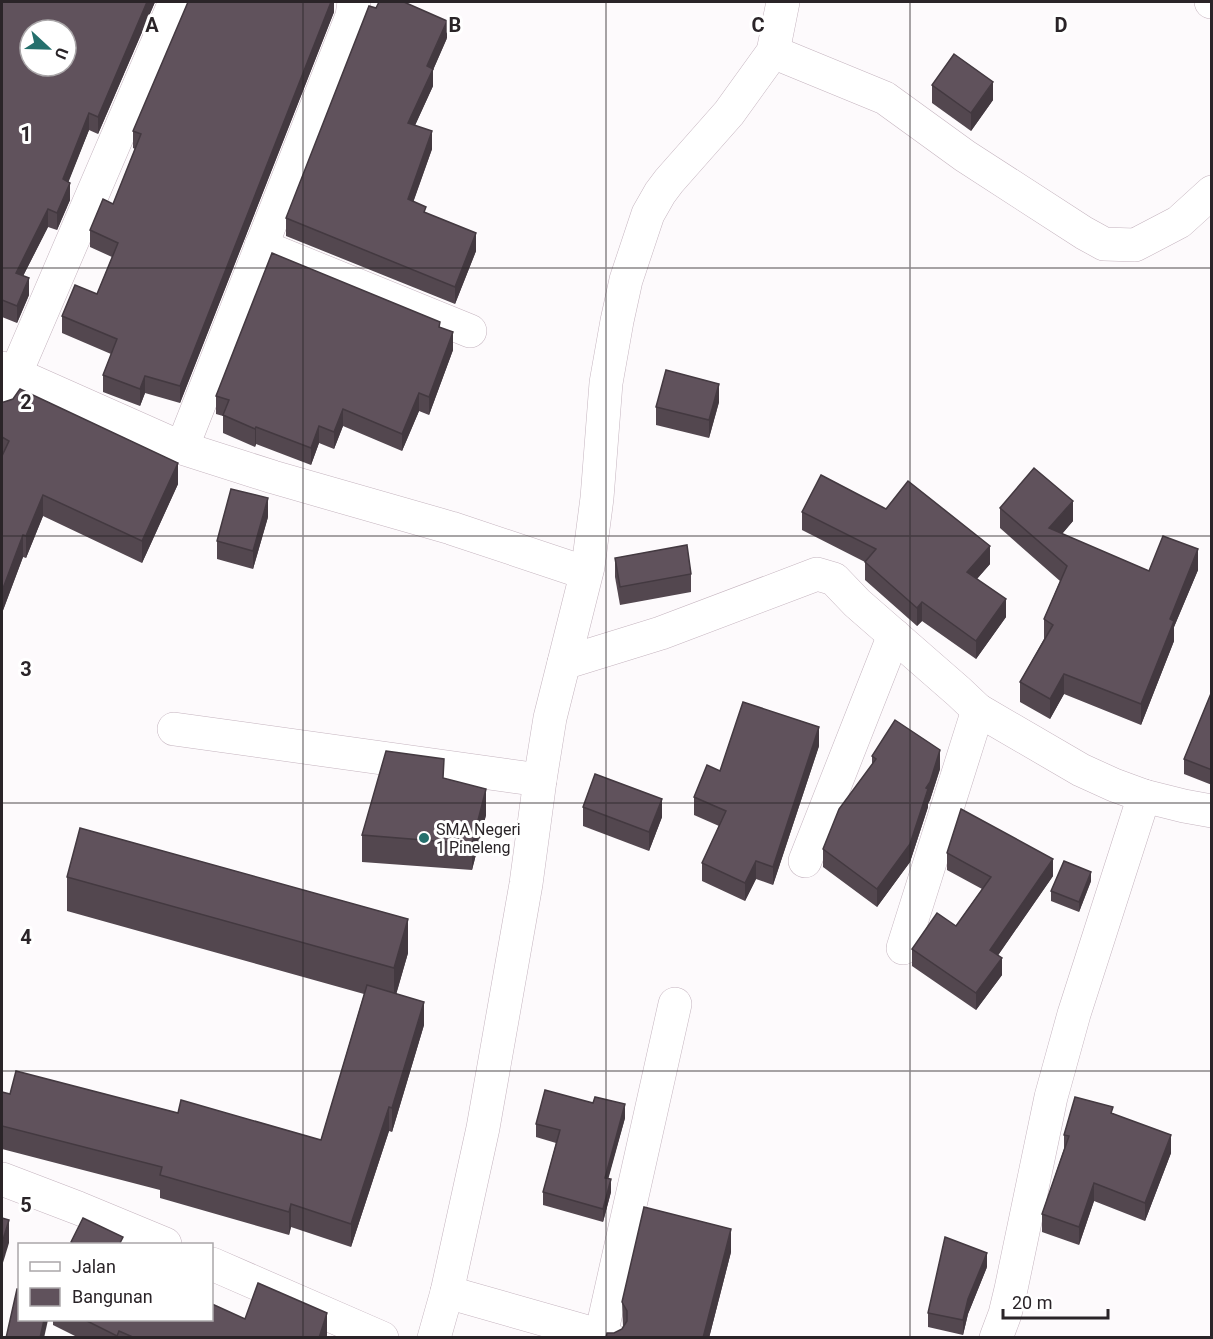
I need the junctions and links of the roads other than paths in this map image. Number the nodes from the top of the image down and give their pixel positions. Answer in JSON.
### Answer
{"nodes":[{"id":1,"x":175,"y":2,"type":"edge"},
{"id":2,"x":354,"y":2,"type":"edge"},
{"id":3,"x":783,"y":2,"type":"edge"},
{"id":4,"x":772,"y":52,"type":"junction"},
{"id":5,"x":1212,"y":192,"type":"edge"},
{"id":6,"x":261,"y":246,"type":"junction"},
{"id":7,"x":470,"y":331,"type":"dead end"},
{"id":8,"x":8,"y":371,"type":"edge"},
{"id":9,"x":2,"y":405,"type":"edge"},
{"id":10,"x":182,"y":448,"type":"junction"},
{"id":11,"x":586,"y":573,"type":"junction"},
{"id":12,"x":894,"y":635,"type":"junction"},
{"id":13,"x":564,"y":663,"type":"junction"},
{"id":14,"x":978,"y":710,"type":"junction"},
{"id":15,"x":174,"y":729,"type":"dead end"},
{"id":16,"x":540,"y":780,"type":"junction"},
{"id":17,"x":1144,"y":796,"type":"junction"},
{"id":18,"x":1212,"y":811,"type":"edge"},
{"id":19,"x":805,"y":861,"type":"dead end"},
{"id":20,"x":903,"y":948,"type":"dead end"},
{"id":21,"x":675,"y":1004,"type":"dead end"},
{"id":22,"x":2,"y":1179,"type":"edge"},
{"id":23,"x":160,"y":1243,"type":"edge"},
{"id":24,"x":213,"y":1264,"type":"edge"},
{"id":25,"x":447,"y":1292,"type":"junction"},
{"id":26,"x":605,"y":1336,"type":"edge"},
{"id":27,"x":382,"y":1338,"type":"edge"},
{"id":28,"x":434,"y":1338,"type":"edge"},
{"id":29,"x":996,"y":1338,"type":"edge"}],
"edges":[{"from":1,"to":8,"type":"street"},
{"from":2,"to":6,"type":"street"},
{"from":3,"to":4,"type":"street"},
{"from":4,"to":5,"type":"street"},
{"from":4,"to":11,"type":"street"},
{"from":6,"to":7,"type":"street"},
{"from":6,"to":10,"type":"street"},
{"from":8,"to":9,"type":"street"},
{"from":8,"to":10,"type":"street"},
{"from":10,"to":11,"type":"street"},
{"from":11,"to":13,"type":"street"},
{"from":12,"to":13,"type":"street"},
{"from":12,"to":14,"type":"street"},
{"from":12,"to":19,"type":"street"},
{"from":13,"to":16,"type":"street"},
{"from":14,"to":17,"type":"street"},
{"from":14,"to":20,"type":"street"},
{"from":15,"to":16,"type":"street"},
{"from":16,"to":25,"type":"street"},
{"from":17,"to":18,"type":"street"},
{"from":17,"to":29,"type":"street"},
{"from":21,"to":26,"type":"street"},
{"from":22,"to":23,"type":"street"},
{"from":24,"to":27,"type":"street"},
{"from":25,"to":26,"type":"street"},
{"from":25,"to":28,"type":"street"}]}
